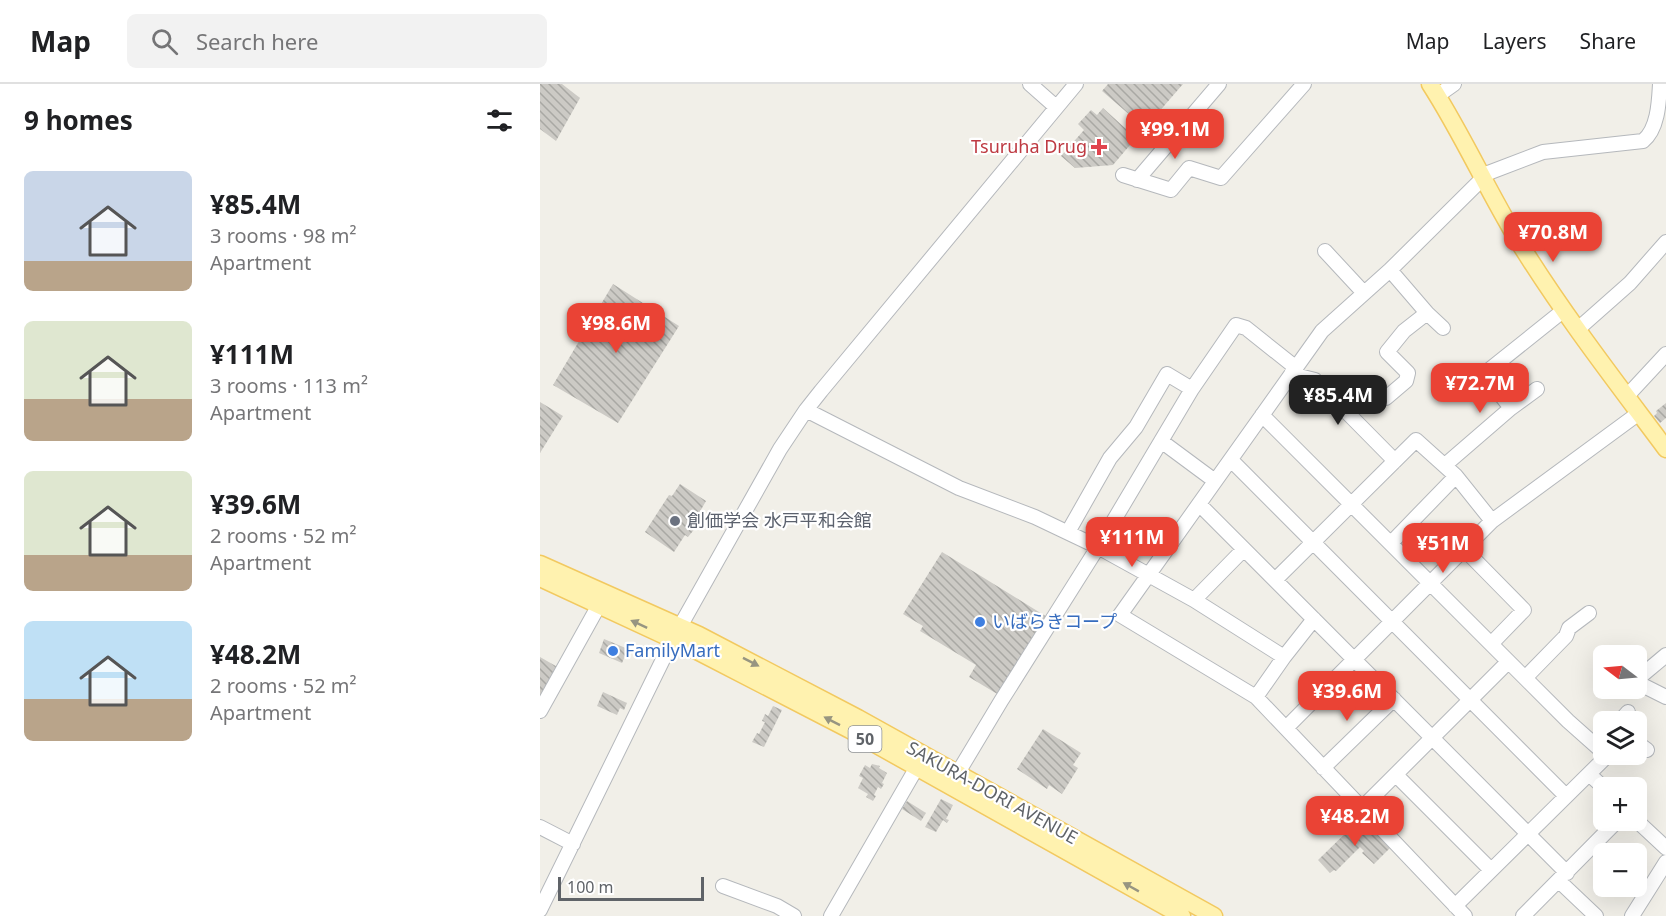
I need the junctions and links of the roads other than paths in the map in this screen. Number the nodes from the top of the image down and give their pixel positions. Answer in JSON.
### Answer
{"nodes":[{"id":1,"x":1030,"y":84,"type":"edge"},
{"id":2,"x":1076,"y":84,"type":"edge"},
{"id":3,"x":1219,"y":84,"type":"edge"},
{"id":4,"x":1304,"y":84,"type":"edge"},
{"id":5,"x":1454,"y":84,"type":"edge"},
{"id":6,"x":1660,"y":84,"type":"edge"},
{"id":7,"x":1434,"y":90,"type":"edge"},
{"id":8,"x":1056,"y":107,"type":"junction"},
{"id":9,"x":1123,"y":175,"type":"dead end"},
{"id":10,"x":1483,"y":178,"type":"junction"},
{"id":11,"x":1137,"y":180,"type":"junction"},
{"id":12,"x":1666,"y":242,"type":"edge"},
{"id":13,"x":1325,"y":251,"type":"dead end"},
{"id":14,"x":1390,"y":270,"type":"junction"},
{"id":15,"x":1364,"y":293,"type":"junction"},
{"id":16,"x":1564,"y":310,"type":"junction"},
{"id":17,"x":1427,"y":313,"type":"junction"},
{"id":18,"x":1443,"y":328,"type":"dead end"},
{"id":19,"x":1578,"y":329,"type":"junction"},
{"id":20,"x":1666,"y":354,"type":"edge"},
{"id":21,"x":1293,"y":371,"type":"junction"},
{"id":22,"x":1192,"y":389,"type":"junction"},
{"id":23,"x":1537,"y":389,"type":"dead end"},
{"id":24,"x":1627,"y":396,"type":"junction"},
{"id":25,"x":1386,"y":398,"type":"dead end"},
{"id":26,"x":1511,"y":408,"type":"junction"},
{"id":27,"x":806,"y":410,"type":"junction"},
{"id":28,"x":1639,"y":412,"type":"junction"},
{"id":29,"x":1262,"y":415,"type":"junction"},
{"id":30,"x":1161,"y":441,"type":"junction"},
{"id":31,"x":1666,"y":450,"type":"edge"},
{"id":32,"x":1231,"y":460,"type":"junction"},
{"id":33,"x":1395,"y":461,"type":"junction"},
{"id":34,"x":1445,"y":465,"type":"junction"},
{"id":35,"x":1456,"y":476,"type":"junction"},
{"id":36,"x":1215,"y":481,"type":"junction"},
{"id":37,"x":1199,"y":504,"type":"junction"},
{"id":38,"x":1352,"y":505,"type":"junction"},
{"id":39,"x":1492,"y":521,"type":"junction"},
{"id":40,"x":1068,"y":532,"type":"junction"},
{"id":41,"x":1314,"y":542,"type":"junction"},
{"id":42,"x":1391,"y":543,"type":"junction"},
{"id":43,"x":1098,"y":547,"type":"junction"},
{"id":44,"x":1244,"y":549,"type":"junction"},
{"id":45,"x":1464,"y":549,"type":"junction"},
{"id":46,"x":540,"y":564,"type":"edge"},
{"id":47,"x":1148,"y":574,"type":"junction"},
{"id":48,"x":540,"y":578,"type":"edge"},
{"id":49,"x":1276,"y":579,"type":"junction"},
{"id":50,"x":1430,"y":583,"type":"junction"},
{"id":51,"x":1194,"y":600,"type":"junction"},
{"id":52,"x":599,"y":605,"type":"junction"},
{"id":53,"x":1589,"y":613,"type":"dead end"},
{"id":54,"x":1314,"y":619,"type":"junction"},
{"id":55,"x":1393,"y":621,"type":"junction"},
{"id":56,"x":676,"y":633,"type":"junction"},
{"id":57,"x":1491,"y":644,"type":"junction"},
{"id":58,"x":1666,"y":656,"type":"edge"},
{"id":59,"x":1284,"y":657,"type":"junction"},
{"id":60,"x":1355,"y":659,"type":"junction"},
{"id":61,"x":1508,"y":662,"type":"junction"},
{"id":62,"x":1525,"y":678,"type":"junction"},
{"id":63,"x":1256,"y":697,"type":"junction"},
{"id":64,"x":1666,"y":697,"type":"edge"},
{"id":65,"x":1394,"y":699,"type":"junction"},
{"id":66,"x":1469,"y":699,"type":"junction"},
{"id":67,"x":540,"y":711,"type":"edge"},
{"id":68,"x":1286,"y":728,"type":"junction"},
{"id":69,"x":1432,"y":737,"type":"junction"},
{"id":70,"x":1593,"y":741,"type":"edge"},
{"id":71,"x":1598,"y":765,"type":"edge"},
{"id":72,"x":916,"y":767,"type":"junction"},
{"id":73,"x":1323,"y":768,"type":"junction"},
{"id":74,"x":1589,"y":774,"type":"junction"},
{"id":75,"x":1396,"y":775,"type":"junction"},
{"id":76,"x":1593,"y":778,"type":"edge"},
{"id":77,"x":954,"y":780,"type":"junction"},
{"id":78,"x":1566,"y":795,"type":"junction"},
{"id":79,"x":1361,"y":809,"type":"junction"},
{"id":80,"x":540,"y":826,"type":"edge"},
{"id":81,"x":1647,"y":830,"type":"edge"},
{"id":82,"x":1607,"y":831,"type":"edge"},
{"id":83,"x":1528,"y":833,"type":"junction"},
{"id":84,"x":573,"y":843,"type":"junction"},
{"id":85,"x":1666,"y":848,"type":"edge"},
{"id":86,"x":1666,"y":862,"type":"edge"},
{"id":87,"x":1491,"y":870,"type":"junction"},
{"id":88,"x":1562,"y":877,"type":"junction"},
{"id":89,"x":723,"y":886,"type":"dead end"},
{"id":90,"x":1455,"y":906,"type":"junction"},
{"id":91,"x":540,"y":910,"type":"edge"},
{"id":92,"x":794,"y":916,"type":"edge"},
{"id":93,"x":831,"y":916,"type":"edge"},
{"id":94,"x":1182,"y":916,"type":"edge"},
{"id":95,"x":1214,"y":916,"type":"edge"},
{"id":96,"x":1465,"y":916,"type":"edge"},
{"id":97,"x":1523,"y":916,"type":"edge"},
{"id":98,"x":1596,"y":916,"type":"edge"},
{"id":99,"x":1632,"y":916,"type":"edge"}],
"edges":[{"from":1,"to":8,"type":"street"},
{"from":2,"to":8,"type":"street"},
{"from":3,"to":11,"type":"street"},
{"from":4,"to":11,"type":"street"},
{"from":5,"to":7,"type":"street"},
{"from":6,"to":10,"type":"street"},
{"from":7,"to":10,"type":"main road"},
{"from":8,"to":27,"type":"street"},
{"from":9,"to":11,"type":"street"},
{"from":10,"to":14,"type":"street"},
{"from":10,"to":16,"type":"main road"},
{"from":12,"to":19,"type":"street"},
{"from":13,"to":15,"type":"street"},
{"from":14,"to":15,"type":"street"},
{"from":14,"to":17,"type":"street"},
{"from":15,"to":21,"type":"street"},
{"from":16,"to":19,"type":"main road"},
{"from":16,"to":26,"type":"street"},
{"from":17,"to":18,"type":"street"},
{"from":17,"to":25,"type":"street"},
{"from":19,"to":24,"type":"main road"},
{"from":20,"to":24,"type":"street"},
{"from":21,"to":22,"type":"street"},
{"from":21,"to":29,"type":"street"},
{"from":21,"to":33,"type":"street"},
{"from":22,"to":30,"type":"street"},
{"from":22,"to":40,"type":"street"},
{"from":23,"to":26,"type":"street"},
{"from":24,"to":28,"type":"main road"},
{"from":26,"to":34,"type":"street"},
{"from":27,"to":40,"type":"street"},
{"from":27,"to":56,"type":"street"},
{"from":28,"to":31,"type":"main road"},
{"from":28,"to":39,"type":"street"},
{"from":29,"to":32,"type":"street"},
{"from":29,"to":38,"type":"street"},
{"from":30,"to":36,"type":"street"},
{"from":30,"to":43,"type":"street"},
{"from":32,"to":36,"type":"street"},
{"from":32,"to":41,"type":"street"},
{"from":33,"to":34,"type":"street"},
{"from":33,"to":38,"type":"street"},
{"from":34,"to":35,"type":"street"},
{"from":35,"to":39,"type":"street"},
{"from":35,"to":42,"type":"street"},
{"from":36,"to":37,"type":"street"},
{"from":37,"to":44,"type":"street"},
{"from":37,"to":47,"type":"street"},
{"from":38,"to":41,"type":"street"},
{"from":38,"to":42,"type":"street"},
{"from":39,"to":45,"type":"street"},
{"from":40,"to":43,"type":"street"},
{"from":41,"to":49,"type":"street"},
{"from":41,"to":55,"type":"street"},
{"from":42,"to":50,"type":"street"},
{"from":43,"to":47,"type":"street"},
{"from":43,"to":77,"type":"street"},
{"from":44,"to":49,"type":"street"},
{"from":44,"to":51,"type":"street"},
{"from":45,"to":50,"type":"street"},
{"from":45,"to":57,"type":"street"},
{"from":46,"to":56,"type":"main road","name":"SAKURA-DORI AVENUE","number":"50"},
{"from":47,"to":51,"type":"street"},
{"from":47,"to":63,"type":"street"},
{"from":48,"to":52,"type":"main road","name":"SAKURA-DORI AVENUE","number":"50"},
{"from":49,"to":54,"type":"street"},
{"from":50,"to":55,"type":"street"},
{"from":50,"to":57,"type":"street"},
{"from":51,"to":59,"type":"street"},
{"from":56,"to":52,"type":"main road","name":"SAKURA-DORI AVENUE","number":"50","one_way":true},
{"from":52,"to":67,"type":"street"},
{"from":53,"to":62,"type":"street"},
{"from":54,"to":59,"type":"street"},
{"from":54,"to":60,"type":"street"},
{"from":55,"to":60,"type":"street"},
{"from":55,"to":66,"type":"street"},
{"from":72,"to":56,"type":"main road","name":"SAKURA-DORI AVENUE","number":"50","one_way":true},
{"from":56,"to":77,"type":"main road","name":"SAKURA-DORI AVENUE","number":"50","one_way":true},
{"from":56,"to":84,"type":"street"},
{"from":57,"to":61,"type":"street"},
{"from":58,"to":64,"type":"street"},
{"from":59,"to":63,"type":"street"},
{"from":60,"to":65,"type":"street"},
{"from":60,"to":68,"type":"street"},
{"from":61,"to":62,"type":"street"},
{"from":61,"to":66,"type":"street"},
{"from":62,"to":70,"type":"street"},
{"from":63,"to":68,"type":"street"},
{"from":65,"to":69,"type":"street"},
{"from":65,"to":73,"type":"street"},
{"from":66,"to":69,"type":"street"},
{"from":66,"to":78,"type":"street"},
{"from":68,"to":73,"type":"street"},
{"from":69,"to":75,"type":"street"},
{"from":69,"to":83,"type":"street"},
{"from":71,"to":74,"type":"street"},
{"from":72,"to":77,"type":"main road","name":"SAKURA-DORI AVENUE","number":"50"},
{"from":72,"to":93,"type":"street"},
{"from":73,"to":79,"type":"street"},
{"from":74,"to":76,"type":"street"},
{"from":74,"to":78,"type":"street"},
{"from":75,"to":79,"type":"street"},
{"from":75,"to":87,"type":"street"},
{"from":94,"to":77,"type":"main road","name":"SAKURA-DORI AVENUE","number":"50","one_way":true},
{"from":77,"to":95,"type":"main road","name":"SAKURA-DORI AVENUE","number":"50"},
{"from":78,"to":83,"type":"street"},
{"from":79,"to":90,"type":"street"},
{"from":80,"to":84,"type":"street"},
{"from":81,"to":85,"type":"street"},
{"from":82,"to":88,"type":"street"},
{"from":83,"to":87,"type":"street"},
{"from":83,"to":88,"type":"street"},
{"from":84,"to":91,"type":"street"},
{"from":86,"to":99,"type":"street"},
{"from":87,"to":90,"type":"street"},
{"from":88,"to":97,"type":"street"},
{"from":88,"to":98,"type":"street"},
{"from":89,"to":92,"type":"street"},
{"from":90,"to":96,"type":"street"}]}
